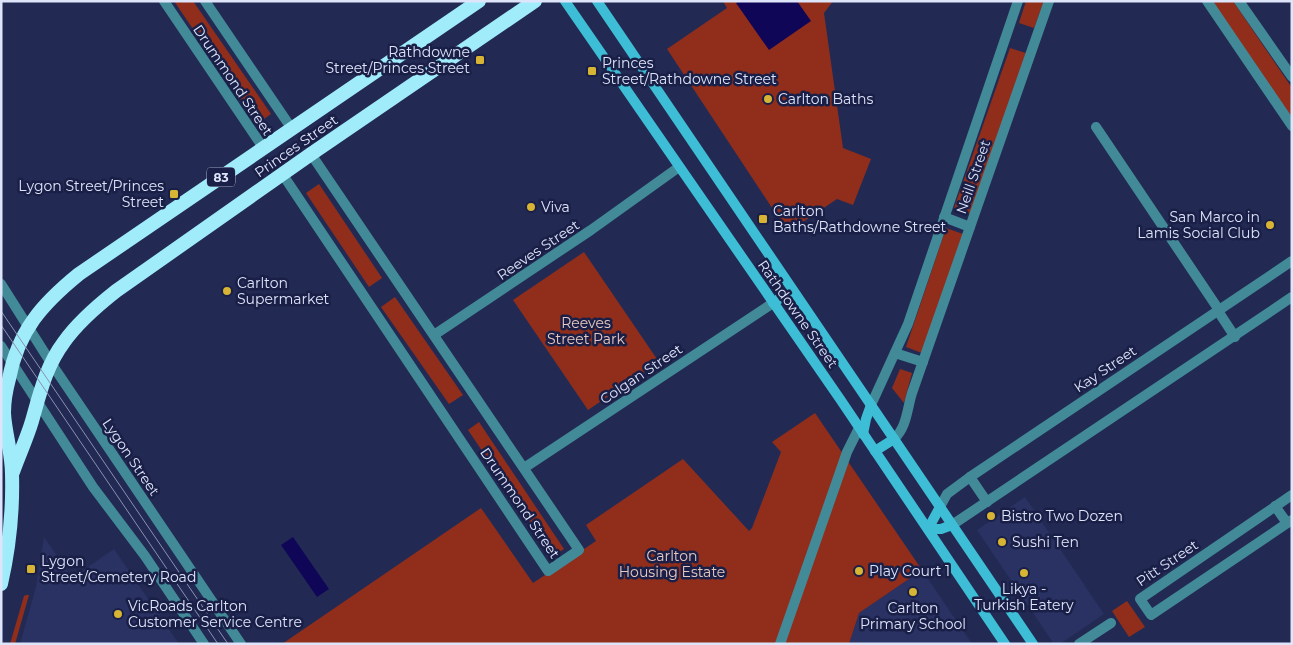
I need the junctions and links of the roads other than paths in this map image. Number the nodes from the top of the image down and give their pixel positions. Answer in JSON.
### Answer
{"nodes":[{"id":1,"x":164,"y":1,"type":"edge"},
{"id":2,"x":205,"y":1,"type":"edge"},
{"id":3,"x":479,"y":1,"type":"edge"},
{"id":4,"x":535,"y":1,"type":"edge"},
{"id":5,"x":565,"y":1,"type":"edge"},
{"id":6,"x":597,"y":1,"type":"edge"},
{"id":7,"x":1018,"y":1,"type":"edge"},
{"id":8,"x":1049,"y":1,"type":"edge"},
{"id":9,"x":1207,"y":1,"type":"edge"},
{"id":10,"x":1239,"y":1,"type":"edge"},
{"id":11,"x":1292,"y":77,"type":"edge"},
{"id":12,"x":1292,"y":126,"type":"edge"},
{"id":13,"x":1096,"y":127,"type":"dead end"},
{"id":14,"x":292,"y":129,"type":"junction"},
{"id":15,"x":264,"y":149,"type":"junction"},
{"id":16,"x":311,"y":154,"type":"junction"},
{"id":17,"x":679,"y":166,"type":"junction"},
{"id":18,"x":283,"y":175,"type":"junction"},
{"id":19,"x":944,"y":218,"type":"junction"},
{"id":20,"x":970,"y":227,"type":"junction"},
{"id":21,"x":1292,"y":261,"type":"edge"},
{"id":22,"x":1,"y":284,"type":"edge"},
{"id":23,"x":792,"y":290,"type":"junction"},
{"id":24,"x":1292,"y":297,"type":"edge"},
{"id":25,"x":773,"y":303,"type":"junction"},
{"id":26,"x":1219,"y":311,"type":"junction"},
{"id":27,"x":28,"y":327,"type":"junction"},
{"id":28,"x":434,"y":335,"type":"junction"},
{"id":29,"x":1235,"y":336,"type":"junction"},
{"id":30,"x":1,"y":346,"type":"edge"},
{"id":31,"x":895,"y":353,"type":"junction"},
{"id":32,"x":923,"y":362,"type":"junction"},
{"id":33,"x":12,"y":363,"type":"junction"},
{"id":34,"x":51,"y":363,"type":"junction"},
{"id":35,"x":36,"y":401,"type":"junction"},
{"id":36,"x":871,"y":405,"type":"junction"},
{"id":37,"x":3,"y":411,"type":"edge"},
{"id":38,"x":861,"y":431,"type":"junction"},
{"id":39,"x":894,"y":439,"type":"junction"},
{"id":40,"x":875,"y":451,"type":"junction"},
{"id":41,"x":524,"y":468,"type":"junction"},
{"id":42,"x":12,"y":472,"type":"junction"},
{"id":43,"x":970,"y":477,"type":"junction"},
{"id":44,"x":1292,"y":495,"type":"edge"},
{"id":45,"x":987,"y":502,"type":"junction"},
{"id":46,"x":940,"y":506,"type":"junction"},
{"id":47,"x":1275,"y":506,"type":"junction"},
{"id":48,"x":1289,"y":521,"type":"edge"},
{"id":49,"x":952,"y":525,"type":"junction"},
{"id":50,"x":928,"y":529,"type":"junction"},
{"id":51,"x":1,"y":584,"type":"edge"},
{"id":52,"x":1111,"y":623,"type":"dead end"},
{"id":53,"x":204,"y":644,"type":"edge"},
{"id":54,"x":241,"y":644,"type":"edge"},
{"id":55,"x":780,"y":644,"type":"edge"},
{"id":56,"x":1005,"y":644,"type":"edge"},
{"id":57,"x":1033,"y":644,"type":"edge"},
{"id":58,"x":1079,"y":644,"type":"edge"}],
"edges":[{"from":1,"to":15,"type":"street","name":"Drummond Street"},
{"from":2,"to":14,"type":"street","name":"Drummond Street"},
{"from":3,"to":14,"type":"highway","name":"Princes Street","number":"83"},
{"from":4,"to":16,"type":"highway","name":"Princes Street","number":"83"},
{"from":5,"to":17,"type":"main road","name":"Rathdowne Street"},
{"from":6,"to":23,"type":"main road","name":"Rathdowne Street"},
{"from":7,"to":19,"type":"street","name":"Neill Street"},
{"from":8,"to":20,"type":"street","name":"Neill Street"},
{"from":9,"to":12,"type":"street"},
{"from":10,"to":11,"type":"street"},
{"from":13,"to":26,"type":"street"},
{"from":14,"to":15,"type":"highway","name":"Princes Street","number":"83"},
{"from":15,"to":27,"type":"highway","name":"Princes Street","number":"83"},
{"from":16,"to":18,"type":"highway","name":"Princes Street","number":"83"},
{"from":16,"to":28,"type":"street","name":"Drummond Street"},
{"from":17,"to":25,"type":"main road","name":"Rathdowne Street"},
{"from":17,"to":28,"type":"street","name":"Reeves Street"},
{"from":18,"to":34,"type":"highway","name":"Princes Street","number":"83"},
{"from":18,"to":41,"type":"street","name":"Drummond Street"},
{"from":19,"to":20,"type":"street"},
{"from":19,"to":31,"type":"street","name":"Neill Street"},
{"from":20,"to":32,"type":"street","name":"Neill Street"},
{"from":21,"to":26,"type":"street","name":"Kay Street"},
{"from":22,"to":27,"type":"street","name":"Lygon Street"},
{"from":23,"to":25,"type":"main road"},
{"from":23,"to":36,"type":"main road","name":"Rathdowne Street"},
{"from":24,"to":29,"type":"street"},
{"from":25,"to":38,"type":"main road","name":"Rathdowne Street"},
{"from":25,"to":41,"type":"street","name":"Colgan Street"},
{"from":26,"to":29,"type":"street"},
{"from":26,"to":43,"type":"street","name":"Kay Street"},
{"from":27,"to":33,"type":"highway","number":"83"},
{"from":27,"to":34,"type":"street","name":"Lygon Street"},
{"from":28,"to":41,"type":"street","name":"Drummond Street"},
{"from":29,"to":45,"type":"street"},
{"from":30,"to":33,"type":"street"},
{"from":31,"to":32,"type":"street"},
{"from":31,"to":36,"type":"street","name":"Neill Street"},
{"from":32,"to":39,"type":"street","name":"Neill Street"},
{"from":33,"to":35,"type":"street"},
{"from":33,"to":37,"type":"highway","number":"83"},
{"from":34,"to":35,"type":"highway","name":"Princes Street","number":"83"},
{"from":34,"to":54,"type":"street","name":"Lygon Street"},
{"from":35,"to":42,"type":"highway","number":"83"},
{"from":35,"to":53,"type":"street"},
{"from":36,"to":38,"type":"main road"},
{"from":36,"to":39,"type":"main road","name":"Rathdowne Street"},
{"from":37,"to":42,"type":"highway","number":"83"},
{"from":38,"to":40,"type":"main road","name":"Rathdowne Street"},
{"from":38,"to":55,"type":"street"},
{"from":39,"to":40,"type":"main road"},
{"from":39,"to":46,"type":"main road","name":"Rathdowne Street"},
{"from":40,"to":50,"type":"main road","name":"Rathdowne Street"},
{"from":42,"to":51,"type":"highway","number":"83"},
{"from":43,"to":45,"type":"street"},
{"from":43,"to":46,"type":"street","name":"Kay Street"},
{"from":44,"to":47,"type":"street","name":"Pitt Street"},
{"from":45,"to":49,"type":"street"},
{"from":46,"to":49,"type":"main road","name":"Rathdowne Street"},
{"from":46,"to":50,"type":"main road"},
{"from":47,"to":48,"type":"street"},
{"from":47,"to":48,"type":"street","name":"Pitt Street"},
{"from":49,"to":50,"type":"main road"},
{"from":49,"to":57,"type":"main road","name":"Rathdowne Street"},
{"from":50,"to":56,"type":"main road","name":"Rathdowne Street"},
{"from":52,"to":58,"type":"street"}]}
